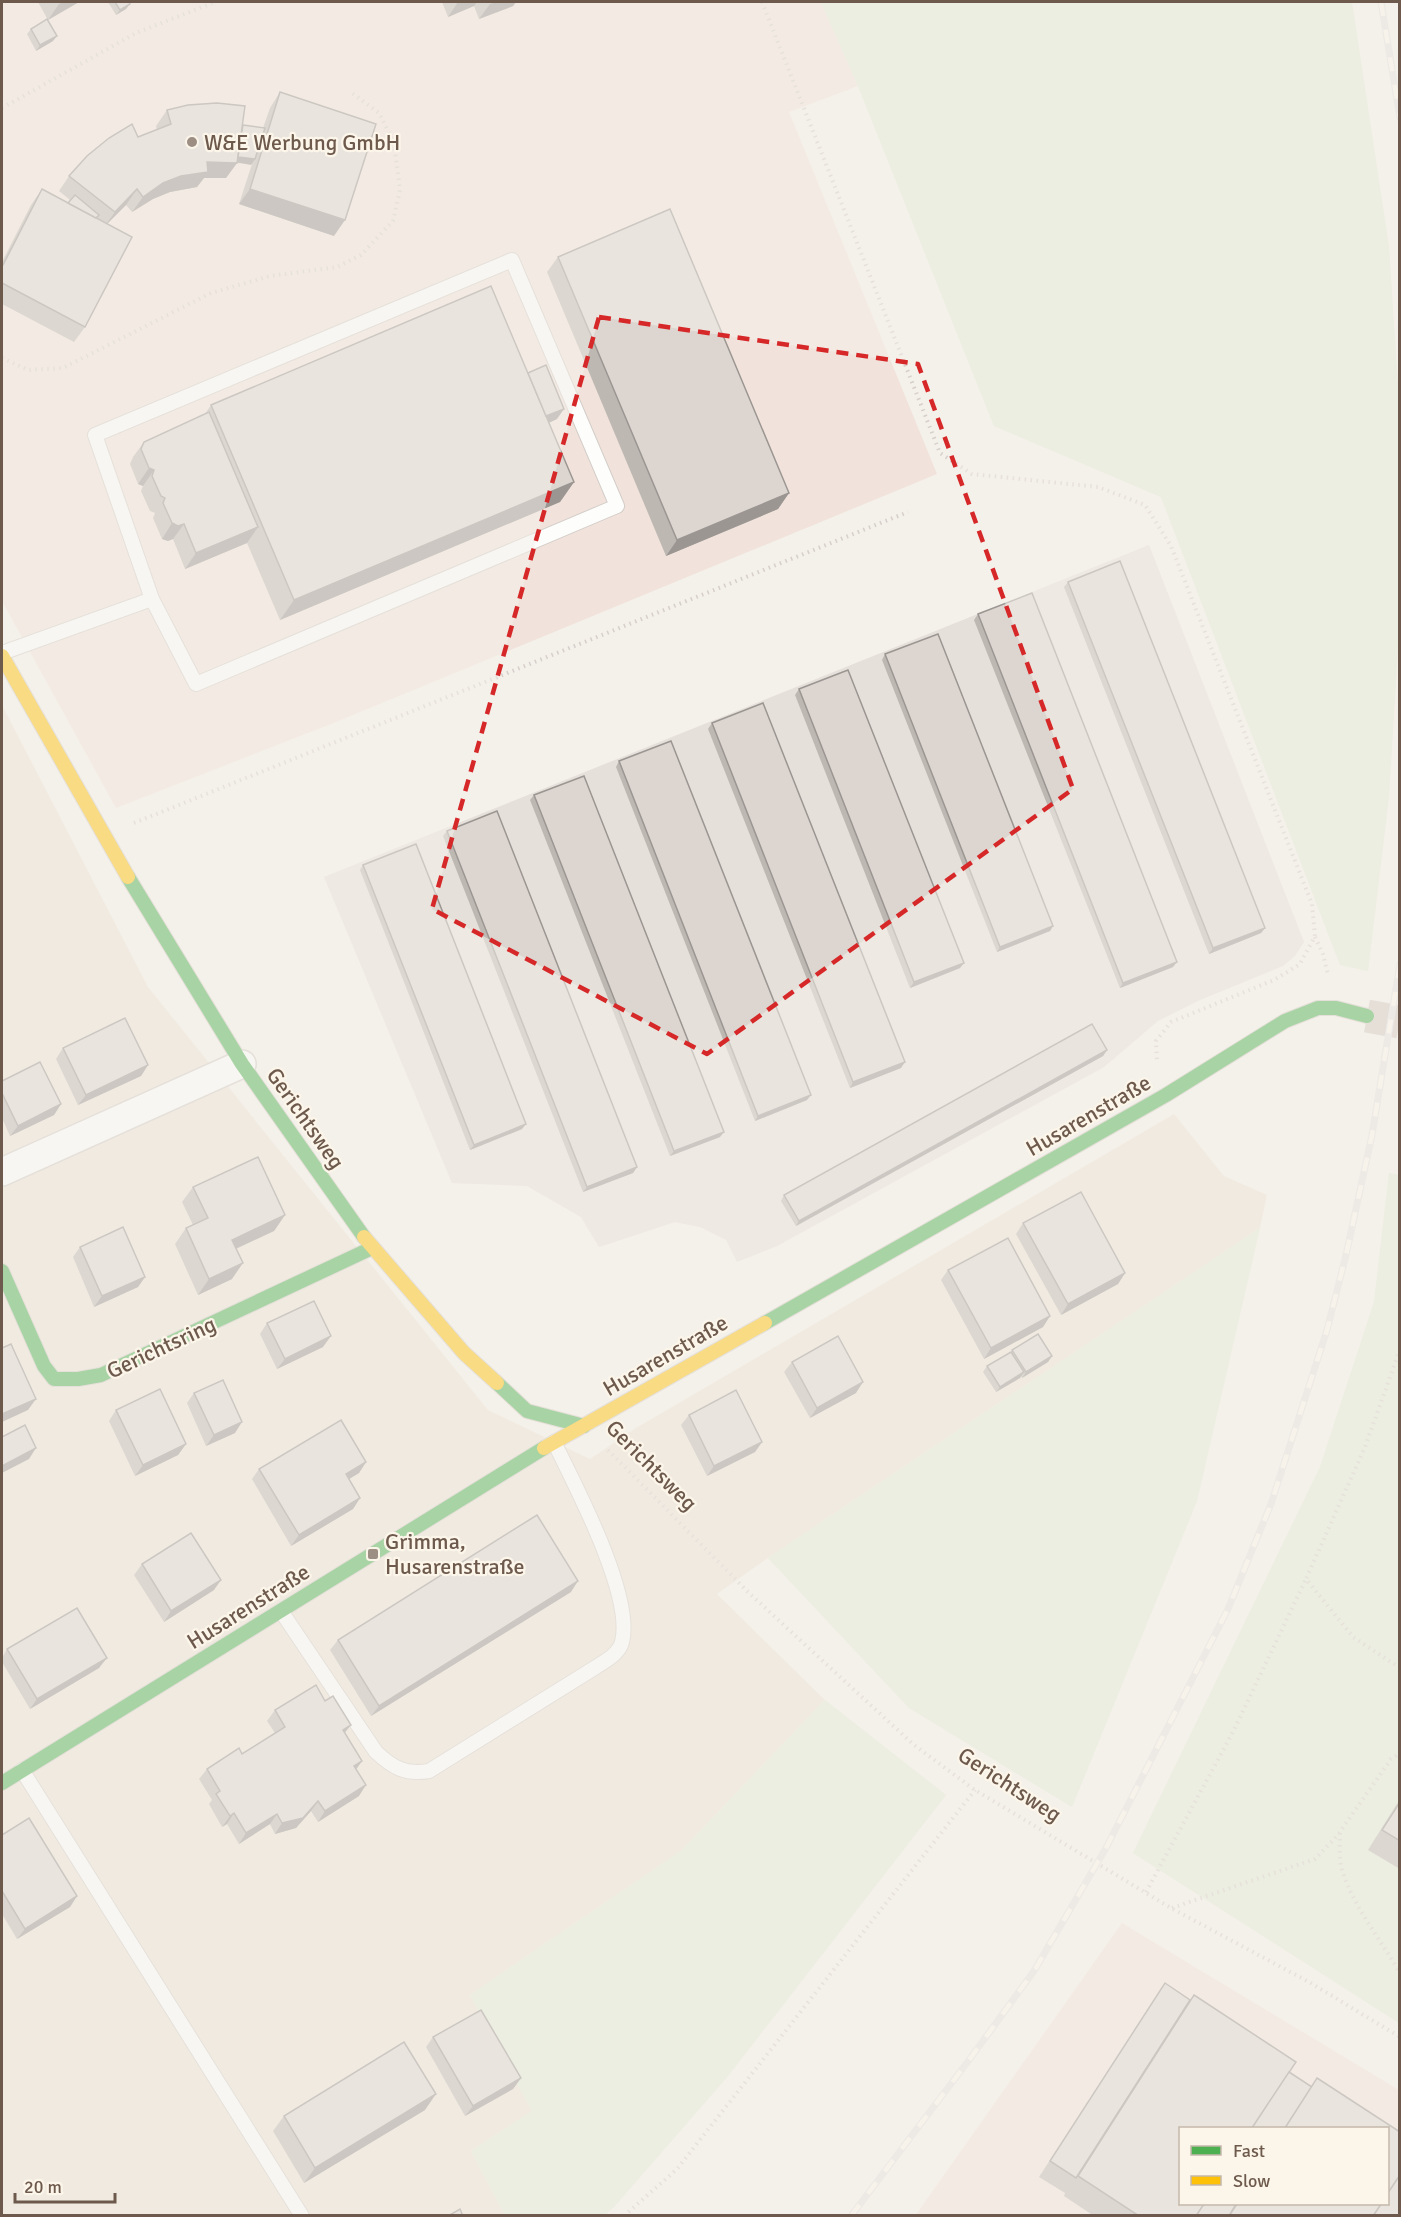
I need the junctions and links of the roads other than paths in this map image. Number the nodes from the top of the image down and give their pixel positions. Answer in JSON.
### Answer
{"nodes":[{"id":1,"x":152,"y":599,"type":"junction"},
{"id":2,"x":2,"y":655,"type":"edge"},
{"id":3,"x":1367,"y":1016,"type":"tunnel mouth"},
{"id":4,"x":242,"y":1064,"type":"junction"},
{"id":5,"x":2,"y":1172,"type":"edge"},
{"id":6,"x":372,"y":1248,"type":"junction"},
{"id":7,"x":2,"y":1271,"type":"edge"},
{"id":8,"x":584,"y":1426,"type":"junction"},
{"id":9,"x":554,"y":1442,"type":"junction"},
{"id":10,"x":281,"y":1611,"type":"junction"},
{"id":11,"x":22,"y":1770,"type":"junction"},
{"id":12,"x":2,"y":1783,"type":"edge"},
{"id":13,"x":302,"y":2216,"type":"edge"}],
"edges":[{"from":1,"to":1,"type":"lane"},
{"from":1,"to":2,"type":"lane"},
{"from":2,"to":4,"type":"street","name":"Gerichtsweg"},
{"from":3,"to":8,"type":"street","name":"Husarenstraße"},
{"from":4,"to":5,"type":"street"},
{"from":4,"to":6,"type":"street","name":"Gerichtsweg"},
{"from":6,"to":7,"type":"street","name":"Gerichtsring"},
{"from":6,"to":8,"type":"street","name":"Gerichtsweg"},
{"from":8,"to":9,"type":"street","name":"Husarenstraße"},
{"from":9,"to":10,"type":"street","name":"Husarenstraße"},
{"from":9,"to":10,"type":"lane"},
{"from":10,"to":11,"type":"street","name":"Husarenstraße"},
{"from":11,"to":12,"type":"street","name":"Husarenstraße"},
{"from":11,"to":13,"type":"lane"}]}
